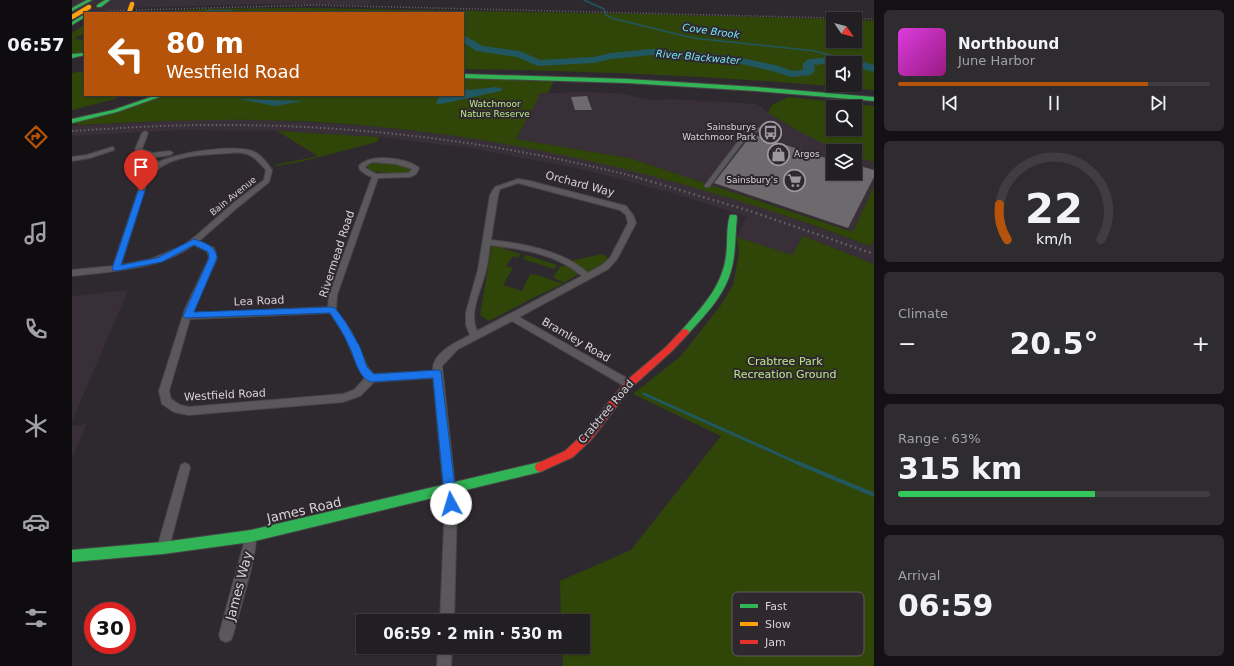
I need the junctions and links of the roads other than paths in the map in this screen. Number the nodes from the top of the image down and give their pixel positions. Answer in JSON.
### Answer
{"nodes":[{"id":1,"x":108,"y":0,"type":"edge"},
{"id":2,"x":133,"y":2,"type":"edge"},
{"id":3,"x":99,"y":3,"type":"edge"},
{"id":4,"x":75,"y":9,"type":"edge"},
{"id":5,"x":88,"y":9,"type":"edge"},
{"id":6,"x":129,"y":12,"type":"edge"},
{"id":7,"x":84,"y":13,"type":"edge"},
{"id":8,"x":72,"y":17,"type":"edge"},
{"id":9,"x":72,"y":24,"type":"edge"},
{"id":10,"x":84,"y":54,"type":"edge"},
{"id":11,"x":72,"y":56,"type":"edge"},
{"id":12,"x":464,"y":71,"type":"edge"},
{"id":13,"x":464,"y":76,"type":"edge"},
{"id":14,"x":874,"y":92,"type":"edge"},
{"id":15,"x":137,"y":96,"type":"edge"},
{"id":16,"x":159,"y":96,"type":"edge"},
{"id":17,"x":874,"y":99,"type":"edge"},
{"id":18,"x":72,"y":116,"type":"edge"},
{"id":19,"x":72,"y":121,"type":"edge"},
{"id":20,"x":763,"y":129,"type":"dead end"},
{"id":21,"x":145,"y":133,"type":"dead end"},
{"id":22,"x":112,"y":149,"type":"dead end"},
{"id":23,"x":170,"y":153,"type":"dead end"},
{"id":24,"x":153,"y":155,"type":"junction"},
{"id":25,"x":72,"y":159,"type":"edge"},
{"id":26,"x":159,"y":164,"type":"junction"},
{"id":27,"x":376,"y":176,"type":"junction"},
{"id":28,"x":707,"y":186,"type":"dead end"},
{"id":29,"x":733,"y":217,"type":"dead end"},
{"id":30,"x":194,"y":242,"type":"junction"},
{"id":31,"x":486,"y":242,"type":"junction"},
{"id":32,"x":116,"y":269,"type":"junction"},
{"id":33,"x":72,"y":273,"type":"edge"},
{"id":34,"x":588,"y":277,"type":"junction"},
{"id":35,"x":332,"y":310,"type":"junction"},
{"id":36,"x":188,"y":316,"type":"junction"},
{"id":37,"x":512,"y":317,"type":"junction"},
{"id":38,"x":475,"y":336,"type":"junction"},
{"id":39,"x":437,"y":374,"type":"junction"},
{"id":40,"x":371,"y":378,"type":"junction"},
{"id":41,"x":629,"y":384,"type":"junction"},
{"id":42,"x":185,"y":468,"type":"dead end"},
{"id":43,"x":449,"y":489,"type":"junction"},
{"id":44,"x":251,"y":536,"type":"junction"},
{"id":45,"x":163,"y":548,"type":"junction"},
{"id":46,"x":72,"y":556,"type":"edge"},
{"id":47,"x":446,"y":614,"type":"edge"},
{"id":48,"x":226,"y":635,"type":"dead end"},
{"id":49,"x":445,"y":654,"type":"edge"},
{"id":50,"x":444,"y":666,"type":"edge"}],
"edges":[{"from":1,"to":3,"type":"main road"},
{"from":2,"to":6,"type":"main road","bridge":true},
{"from":3,"to":5,"type":"main road"},
{"from":4,"to":5,"type":"main road"},
{"from":5,"to":8,"type":"main road","bridge":true},
{"from":7,"to":9,"type":"main road"},
{"from":10,"to":11,"type":"main road"},
{"from":12,"to":14,"type":"main road"},
{"from":13,"to":17,"type":"main road"},
{"from":15,"to":18,"type":"main road"},
{"from":16,"to":19,"type":"main road"},
{"from":20,"to":28,"type":"street"},
{"from":21,"to":24,"type":"street"},
{"from":22,"to":25,"type":"street"},
{"from":23,"to":24,"type":"street"},
{"from":24,"to":26,"type":"street"},
{"from":26,"to":30,"type":"street","name":"Bain Avenue"},
{"from":26,"to":32,"type":"street","name":"Bain Avenue"},
{"from":27,"to":27,"type":"street"},
{"from":27,"to":35,"type":"street","name":"Rivermead Road"},
{"from":29,"to":41,"type":"main road","name":"Crabtree Road"},
{"from":30,"to":32,"type":"street","name":"Bain Avenue"},
{"from":30,"to":36,"type":"street","name":"Westfield Road"},
{"from":31,"to":34,"type":"street"},
{"from":31,"to":34,"type":"street","name":"Orchard Way"},
{"from":31,"to":38,"type":"street","name":"Orchard Way"},
{"from":32,"to":33,"type":"street","name":"Bain Avenue"},
{"from":34,"to":37,"type":"street","name":"Orchard Way"},
{"from":35,"to":36,"type":"street","name":"Lea Road"},
{"from":35,"to":40,"type":"street","name":"Rivermead Road"},
{"from":36,"to":40,"type":"street","name":"Westfield Road"},
{"from":37,"to":38,"type":"street","name":"Orchard Way"},
{"from":37,"to":41,"type":"street","name":"Bramley Road"},
{"from":38,"to":39,"type":"street","name":"Orchard Way"},
{"from":39,"to":40,"type":"street"},
{"from":39,"to":43,"type":"street","name":"Orchard Way"},
{"from":41,"to":43,"type":"main road","name":"Crabtree Road"},
{"from":42,"to":45,"type":"street"},
{"from":43,"to":44,"type":"main road","name":"James Road"},
{"from":43,"to":47,"type":"street"},
{"from":44,"to":45,"type":"main road","name":"James Road"},
{"from":44,"to":48,"type":"street","name":"James Way"},
{"from":45,"to":46,"type":"main road","name":"James Road"},
{"from":49,"to":50,"type":"street"}]}
